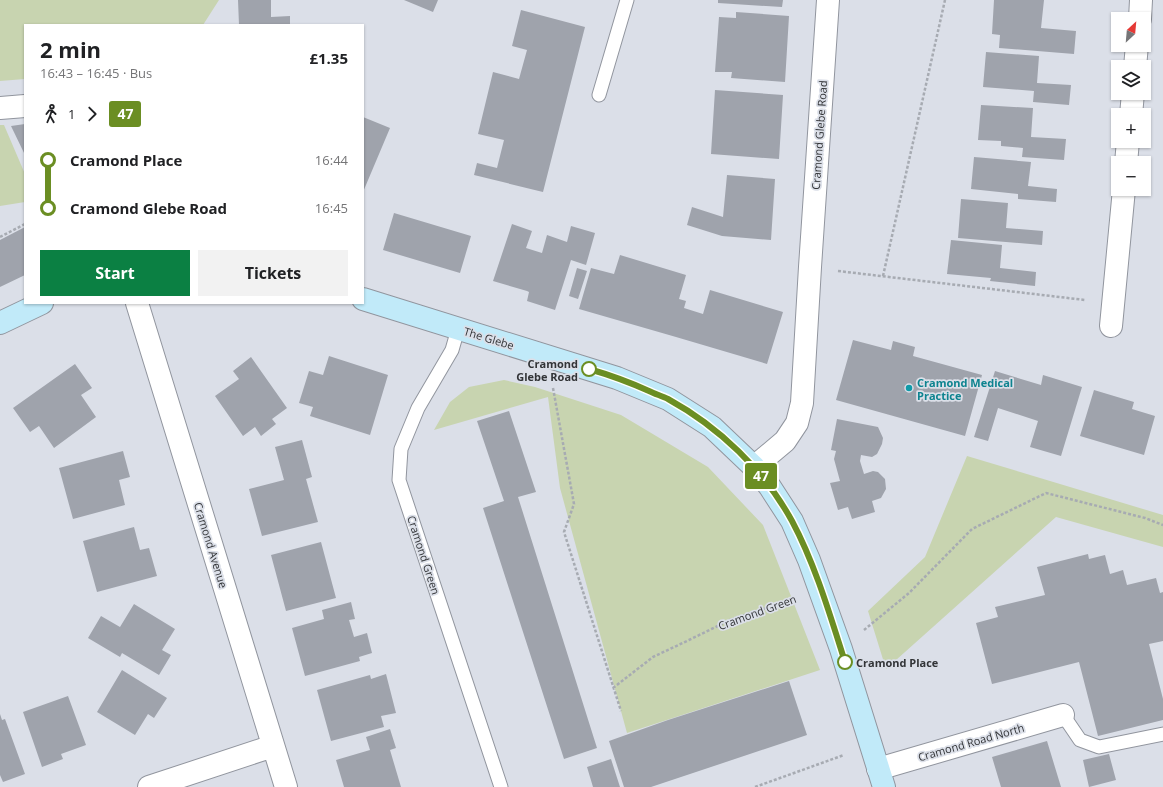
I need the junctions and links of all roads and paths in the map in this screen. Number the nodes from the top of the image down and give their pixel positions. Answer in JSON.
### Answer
{"nodes":[{"id":1,"x":627,"y":0,"type":"edge"},
{"id":2,"x":828,"y":0,"type":"edge"},
{"id":3,"x":945,"y":0,"type":"edge"},
{"id":4,"x":1141,"y":0,"type":"edge"},
{"id":5,"x":1140,"y":12,"type":"edge"},
{"id":6,"x":599,"y":95,"type":"dead end"},
{"id":7,"x":24,"y":106,"type":"edge"},
{"id":8,"x":0,"y":108,"type":"edge"},
{"id":9,"x":1123,"y":196,"type":"edge"},
{"id":10,"x":24,"y":225,"type":"edge"},
{"id":11,"x":0,"y":237,"type":"edge"},
{"id":12,"x":810,"y":267,"type":"junction"},
{"id":13,"x":883,"y":276,"type":"junction"},
{"id":14,"x":364,"y":299,"type":"edge"},
{"id":15,"x":1114,"y":303,"type":"junction"},
{"id":16,"x":40,"y":304,"type":"edge"},
{"id":17,"x":137,"y":304,"type":"edge"},
{"id":18,"x":0,"y":323,"type":"edge"},
{"id":19,"x":1112,"y":326,"type":"dead end"},
{"id":20,"x":458,"y":328,"type":"junction"},
{"id":21,"x":561,"y":360,"type":"junction"},
{"id":22,"x":754,"y":467,"type":"junction"},
{"id":23,"x":1163,"y":525,"type":"edge"},
{"id":24,"x":820,"y":590,"type":"junction"},
{"id":25,"x":841,"y":650,"type":"junction"},
{"id":26,"x":614,"y":688,"type":"junction"},
{"id":27,"x":621,"y":711,"type":"dead end"},
{"id":28,"x":1063,"y":715,"type":"joint"},
{"id":29,"x":1163,"y":734,"type":"edge"},
{"id":30,"x":871,"y":745,"type":"junction"},
{"id":31,"x":273,"y":746,"type":"junction"},
{"id":32,"x":881,"y":778,"type":"edge"},
{"id":33,"x":149,"y":787,"type":"edge"},
{"id":34,"x":286,"y":787,"type":"edge"},
{"id":35,"x":501,"y":787,"type":"edge"},
{"id":36,"x":755,"y":787,"type":"edge"}],
"edges":[{"from":1,"to":6,"type":"lane"},
{"from":2,"to":12,"type":"street","name":"Cramond Glebe Road"},
{"from":3,"to":13,"type":"path"},
{"from":4,"to":5,"type":"street"},
{"from":7,"to":8,"type":"street"},
{"from":9,"to":15,"type":"street"},
{"from":10,"to":11,"type":"path"},
{"from":12,"to":13,"type":"path"},
{"from":12,"to":22,"type":"street","name":"Cramond Glebe Road"},
{"from":13,"to":15,"type":"path"},
{"from":14,"to":20,"type":"street","name":"The Glebe"},
{"from":15,"to":19,"type":"street"},
{"from":16,"to":18,"type":"street"},
{"from":17,"to":31,"type":"street","name":"Cramond Avenue"},
{"from":20,"to":21,"type":"street","name":"The Glebe"},
{"from":20,"to":35,"type":"lane","name":"Cramond Green"},
{"from":21,"to":22,"type":"street","name":"The Glebe"},
{"from":21,"to":26,"type":"path"},
{"from":22,"to":24,"type":"street","name":"Cramond Road North"},
{"from":23,"to":25,"type":"path"},
{"from":24,"to":25,"type":"street","name":"Cramond Road North"},
{"from":24,"to":26,"type":"path","name":"Cramond Green"},
{"from":25,"to":30,"type":"street","name":"Cramond Road North"},
{"from":26,"to":27,"type":"path"},
{"from":28,"to":29,"type":"lane"},
{"from":28,"to":32,"type":"street","name":"Cramond Road North"},
{"from":30,"to":32,"type":"street","name":"Cramond Road North"},
{"from":30,"to":36,"type":"path"},
{"from":31,"to":33,"type":"street"},
{"from":31,"to":34,"type":"street","name":"Cramond Avenue"}]}
